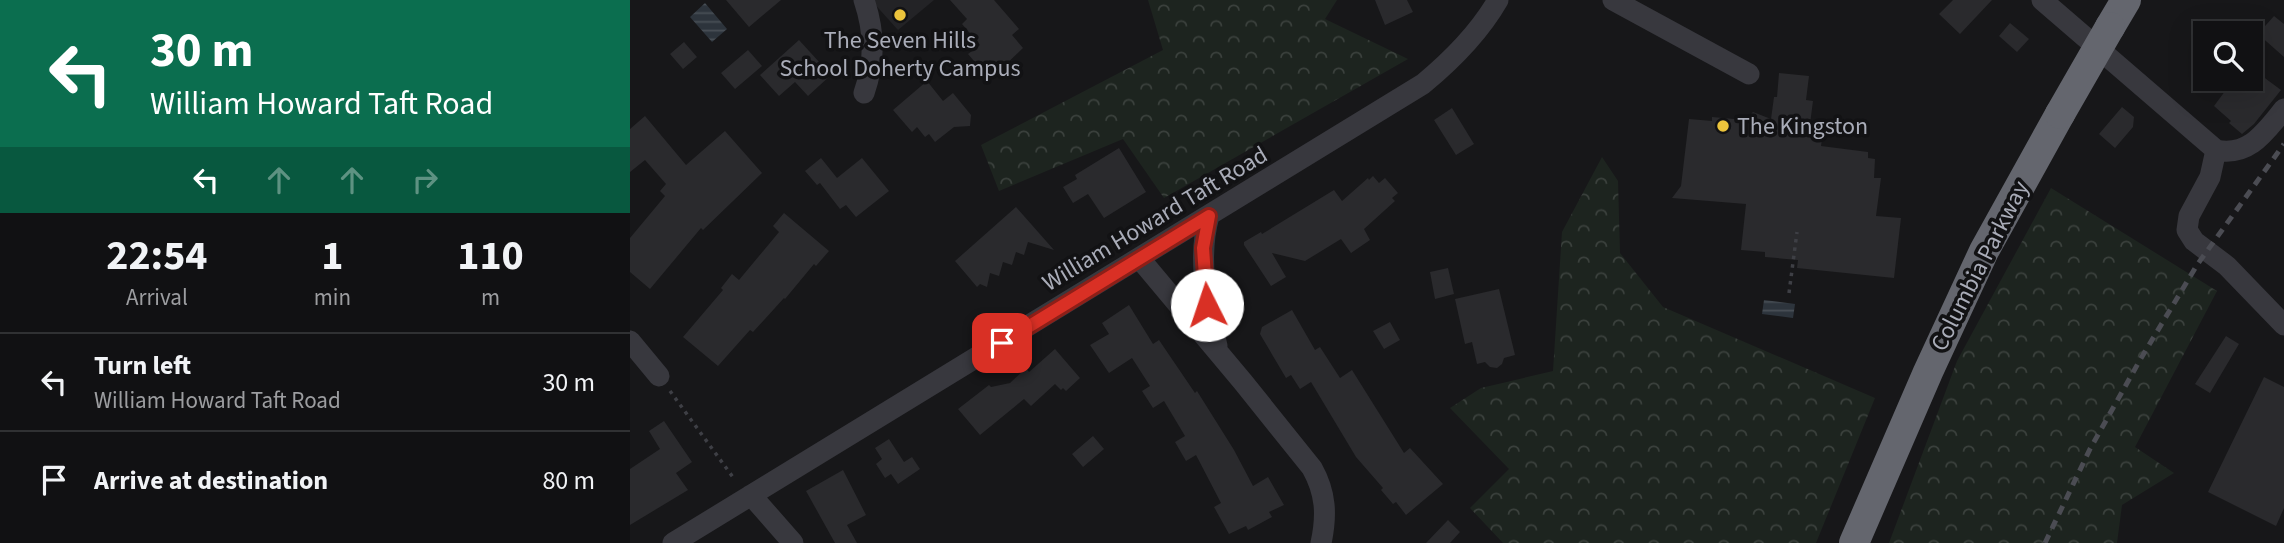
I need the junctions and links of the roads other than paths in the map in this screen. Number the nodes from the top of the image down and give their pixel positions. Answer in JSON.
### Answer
{"nodes":[{"id":1,"x":864,"y":0,"type":"edge"},
{"id":2,"x":1498,"y":0,"type":"edge"},
{"id":3,"x":1613,"y":0,"type":"edge"},
{"id":4,"x":2042,"y":0,"type":"edge"},
{"id":5,"x":2126,"y":0,"type":"edge"},
{"id":6,"x":1749,"y":74,"type":"dead end"},
{"id":7,"x":864,"y":93,"type":"dead end"},
{"id":8,"x":2284,"y":109,"type":"edge"},
{"id":9,"x":2216,"y":150,"type":"junction"},
{"id":10,"x":1209,"y":216,"type":"junction"},
{"id":11,"x":1140,"y":259,"type":"junction"},
{"id":12,"x":2284,"y":325,"type":"edge"},
{"id":13,"x":630,"y":341,"type":"edge"},
{"id":14,"x":1218,"y":352,"type":"junction"},
{"id":15,"x":659,"y":376,"type":"road end"},
{"id":16,"x":751,"y":495,"type":"junction"},
{"id":17,"x":673,"y":543,"type":"edge"},
{"id":18,"x":793,"y":543,"type":"edge"},
{"id":19,"x":1321,"y":543,"type":"edge"},
{"id":20,"x":1854,"y":543,"type":"edge"}],
"edges":[{"from":1,"to":7,"type":"street"},
{"from":2,"to":10,"type":"street","name":"William Howard Taft Road"},
{"from":3,"to":6,"type":"street"},
{"from":4,"to":9,"type":"street"},
{"from":5,"to":20,"type":"highway","name":"Columbia Parkway","bridge":true},
{"from":8,"to":9,"type":"street"},
{"from":9,"to":12,"type":"street"},
{"from":10,"to":11,"type":"street","name":"William Howard Taft Road"},
{"from":10,"to":14,"type":"street"},
{"from":11,"to":14,"type":"street"},
{"from":11,"to":16,"type":"street","name":"William Howard Taft Road"},
{"from":13,"to":15,"type":"street"},
{"from":14,"to":19,"type":"street"},
{"from":16,"to":17,"type":"street","name":"William Howard Taft Road"},
{"from":16,"to":18,"type":"street"}]}
